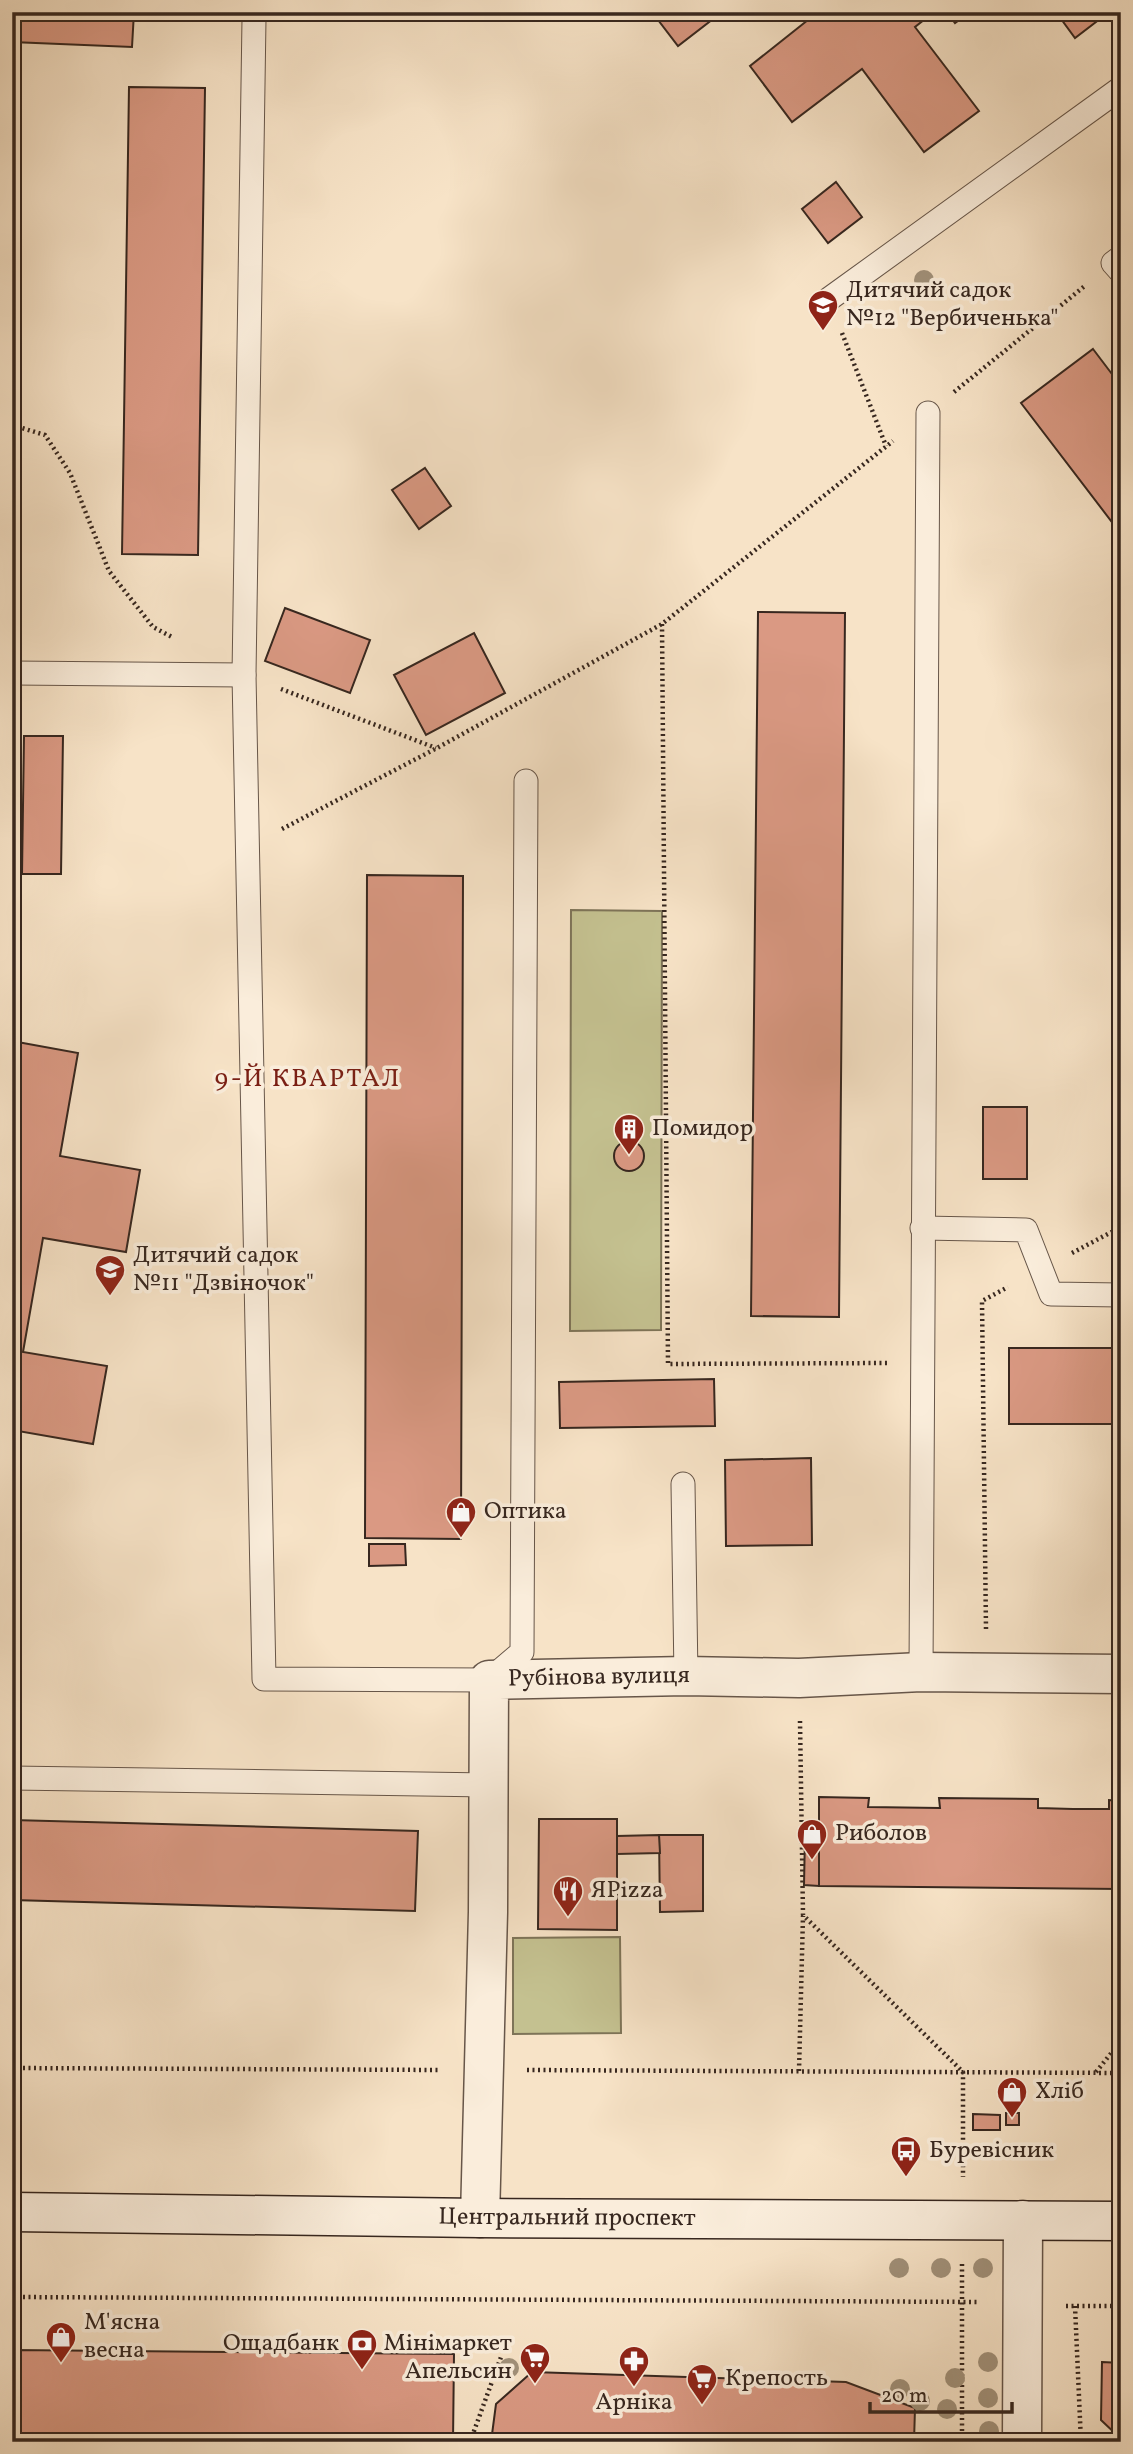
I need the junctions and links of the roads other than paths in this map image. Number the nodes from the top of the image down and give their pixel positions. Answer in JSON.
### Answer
{"nodes":[{"id":1,"x":250,"y":12,"type":"edge"},
{"id":2,"x":1121,"y":88,"type":"edge"},
{"id":3,"x":829,"y":299,"type":"road end"},
{"id":4,"x":928,"y":413,"type":"road end"},
{"id":5,"x":12,"y":673,"type":"edge"},
{"id":6,"x":244,"y":675,"type":"junction"},
{"id":7,"x":526,"y":781,"type":"dead end"},
{"id":8,"x":922,"y":1228,"type":"junction"},
{"id":9,"x":1121,"y":1295,"type":"edge"},
{"id":10,"x":683,"y":1484,"type":"dead end"},
{"id":11,"x":921,"y":1672,"type":"junction"},
{"id":12,"x":1121,"y":1674,"type":"edge"},
{"id":13,"x":686,"y":1676,"type":"junction"},
{"id":14,"x":489,"y":1681,"type":"junction"},
{"id":15,"x":12,"y":1778,"type":"edge"},
{"id":16,"x":489,"y":1785,"type":"junction"},
{"id":17,"x":12,"y":2212,"type":"edge"},
{"id":18,"x":480,"y":2218,"type":"junction"},
{"id":19,"x":1023,"y":2220,"type":"junction"},
{"id":20,"x":1121,"y":2221,"type":"edge"},
{"id":21,"x":1022,"y":2442,"type":"edge"}],
"edges":[{"from":1,"to":6,"type":"lane"},
{"from":2,"to":3,"type":"lane"},
{"from":4,"to":8,"type":"lane"},
{"from":5,"to":6,"type":"lane"},
{"from":6,"to":14,"type":"lane"},
{"from":7,"to":14,"type":"lane"},
{"from":8,"to":9,"type":"lane"},
{"from":8,"to":11,"type":"lane"},
{"from":10,"to":13,"type":"lane"},
{"from":11,"to":12,"type":"street","name":"Рубінова вулиця"},
{"from":11,"to":13,"type":"street","name":"Рубінова вулиця"},
{"from":13,"to":14,"type":"street","name":"Рубінова вулиця"},
{"from":14,"to":16,"type":"street","name":"Рубінова вулиця"},
{"from":15,"to":16,"type":"lane"},
{"from":16,"to":18,"type":"street","name":"Рубінова вулиця"},
{"from":17,"to":18,"type":"street","name":"Центральний проспект"},
{"from":18,"to":19,"type":"street","name":"Центральний проспект"},
{"from":19,"to":20,"type":"street","name":"Центральний проспект"},
{"from":19,"to":21,"type":"street"}]}
